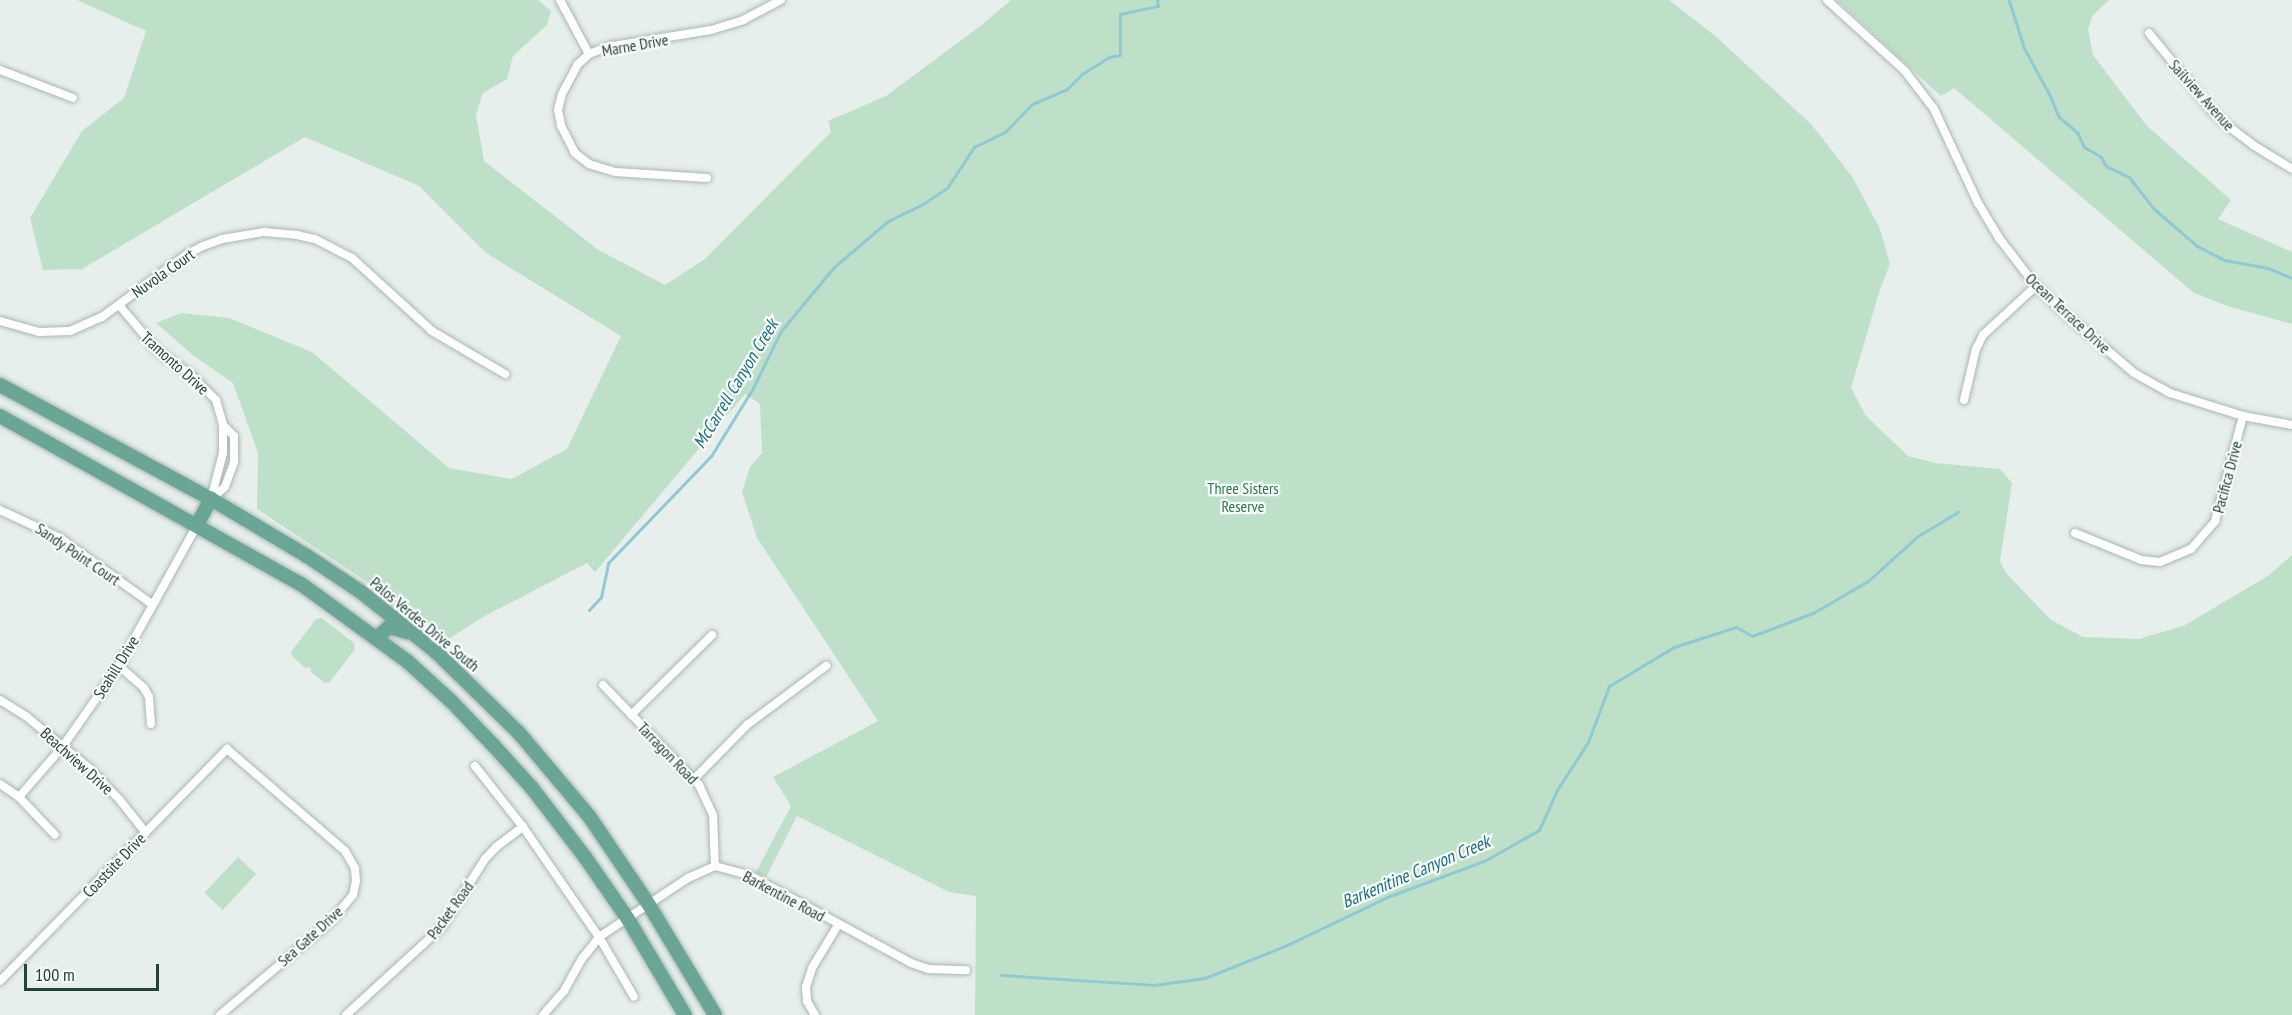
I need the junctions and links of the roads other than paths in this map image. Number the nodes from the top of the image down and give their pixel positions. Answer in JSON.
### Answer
{"nodes":[{"id":1,"x":560,"y":0,"type":"edge"},
{"id":2,"x":781,"y":0,"type":"edge"},
{"id":3,"x":1827,"y":0,"type":"edge"},
{"id":4,"x":2149,"y":33,"type":"dead end"},
{"id":5,"x":589,"y":54,"type":"junction"},
{"id":6,"x":0,"y":70,"type":"edge"},
{"id":7,"x":73,"y":98,"type":"dead end"},
{"id":8,"x":2292,"y":169,"type":"edge"},
{"id":9,"x":707,"y":178,"type":"dead end"},
{"id":10,"x":2036,"y":286,"type":"junction"},
{"id":11,"x":119,"y":305,"type":"junction"},
{"id":12,"x":0,"y":321,"type":"edge"},
{"id":13,"x":505,"y":374,"type":"dead end"},
{"id":14,"x":0,"y":385,"type":"edge"},
{"id":15,"x":1964,"y":400,"type":"dead end"},
{"id":16,"x":0,"y":416,"type":"edge"},
{"id":17,"x":2243,"y":416,"type":"junction"},
{"id":18,"x":2292,"y":425,"type":"edge"},
{"id":19,"x":211,"y":499,"type":"junction"},
{"id":20,"x":0,"y":510,"type":"edge"},
{"id":21,"x":197,"y":525,"type":"junction"},
{"id":22,"x":2075,"y":533,"type":"dead end"},
{"id":23,"x":152,"y":604,"type":"junction"},
{"id":24,"x":712,"y":635,"type":"dead end"},
{"id":25,"x":376,"y":638,"type":"junction"},
{"id":26,"x":445,"y":660,"type":"junction"},
{"id":27,"x":119,"y":666,"type":"junction"},
{"id":28,"x":826,"y":666,"type":"dead end"},
{"id":29,"x":603,"y":685,"type":"dead end"},
{"id":30,"x":0,"y":700,"type":"edge"},
{"id":31,"x":631,"y":715,"type":"junction"},
{"id":32,"x":151,"y":724,"type":"dead end"},
{"id":33,"x":63,"y":746,"type":"junction"},
{"id":34,"x":227,"y":749,"type":"joint"},
{"id":35,"x":475,"y":766,"type":"dead end"},
{"id":36,"x":694,"y":779,"type":"junction"},
{"id":37,"x":0,"y":784,"type":"edge"},
{"id":38,"x":18,"y":797,"type":"junction"},
{"id":39,"x":523,"y":827,"type":"junction"},
{"id":40,"x":146,"y":832,"type":"junction"},
{"id":41,"x":55,"y":835,"type":"dead end"},
{"id":42,"x":716,"y":866,"type":"junction"},
{"id":43,"x":650,"y":905,"type":"junction"},
{"id":44,"x":628,"y":919,"type":"junction"},
{"id":45,"x":838,"y":924,"type":"junction"},
{"id":46,"x":599,"y":937,"type":"junction"},
{"id":47,"x":966,"y":970,"type":"dead end"},
{"id":48,"x":0,"y":981,"type":"edge"},
{"id":49,"x":634,"y":997,"type":"dead end"},
{"id":50,"x":220,"y":1015,"type":"edge"},
{"id":51,"x":346,"y":1015,"type":"edge"},
{"id":52,"x":543,"y":1015,"type":"edge"},
{"id":53,"x":685,"y":1015,"type":"edge"},
{"id":54,"x":715,"y":1015,"type":"edge"},
{"id":55,"x":816,"y":1015,"type":"edge"}],
"edges":[{"from":1,"to":5,"type":"street"},
{"from":2,"to":5,"type":"street","name":"Marne Drive"},
{"from":3,"to":10,"type":"street","name":"Ocean Terrace Drive"},
{"from":4,"to":8,"type":"street","name":"Sailview Avenue"},
{"from":5,"to":9,"type":"street","name":"Marne Drive"},
{"from":6,"to":7,"type":"street"},
{"from":10,"to":15,"type":"street"},
{"from":10,"to":17,"type":"street","name":"Ocean Terrace Drive"},
{"from":11,"to":12,"type":"street","name":"Nuvola Court"},
{"from":11,"to":13,"type":"street","name":"Nuvola Court"},
{"from":11,"to":19,"type":"street","name":"Tramonto Drive"},
{"from":14,"to":19,"type":"main road","name":"Palos Verdes Drive South"},
{"from":16,"to":21,"type":"main road"},
{"from":17,"to":18,"type":"street","name":"Ocean Terrace Drive"},
{"from":17,"to":22,"type":"street","name":"Pacifica Drive"},
{"from":19,"to":21,"type":"main road"},
{"from":19,"to":26,"type":"main road","name":"Palos Verdes Drive South"},
{"from":20,"to":23,"type":"street","name":"Sandy Point Court"},
{"from":21,"to":23,"type":"street","name":"Seahill Drive"},
{"from":21,"to":25,"type":"main road"},
{"from":23,"to":27,"type":"street","name":"Seahill Drive"},
{"from":24,"to":31,"type":"street"},
{"from":25,"to":26,"type":"main road"},
{"from":25,"to":44,"type":"main road"},
{"from":26,"to":43,"type":"main road","name":"Palos Verdes Drive South"},
{"from":27,"to":32,"type":"street"},
{"from":27,"to":33,"type":"street","name":"Seahill Drive"},
{"from":28,"to":36,"type":"street"},
{"from":29,"to":31,"type":"street","name":"Tarragon Road"},
{"from":30,"to":33,"type":"street","name":"Beachview Drive"},
{"from":31,"to":36,"type":"street","name":"Tarragon Road"},
{"from":33,"to":38,"type":"street","name":"Seahill Drive"},
{"from":33,"to":40,"type":"street","name":"Beachview Drive"},
{"from":34,"to":40,"type":"street","name":"Coastsite Drive"},
{"from":34,"to":50,"type":"street","name":"Sea Gate Drive"},
{"from":35,"to":39,"type":"street"},
{"from":36,"to":42,"type":"street","name":"Tarragon Road"},
{"from":37,"to":38,"type":"street"},
{"from":38,"to":41,"type":"street"},
{"from":39,"to":46,"type":"street"},
{"from":39,"to":51,"type":"street","name":"Packet Road"},
{"from":40,"to":48,"type":"street","name":"Coastsite Drive"},
{"from":42,"to":43,"type":"street"},
{"from":42,"to":45,"type":"street","name":"Barkentine Road"},
{"from":43,"to":44,"type":"street"},
{"from":43,"to":54,"type":"main road","name":"Palos Verdes Drive South"},
{"from":44,"to":46,"type":"street"},
{"from":44,"to":53,"type":"main road"},
{"from":45,"to":47,"type":"street","name":"Barkentine Road"},
{"from":45,"to":55,"type":"street"},
{"from":46,"to":49,"type":"street"},
{"from":46,"to":52,"type":"street"}]}
